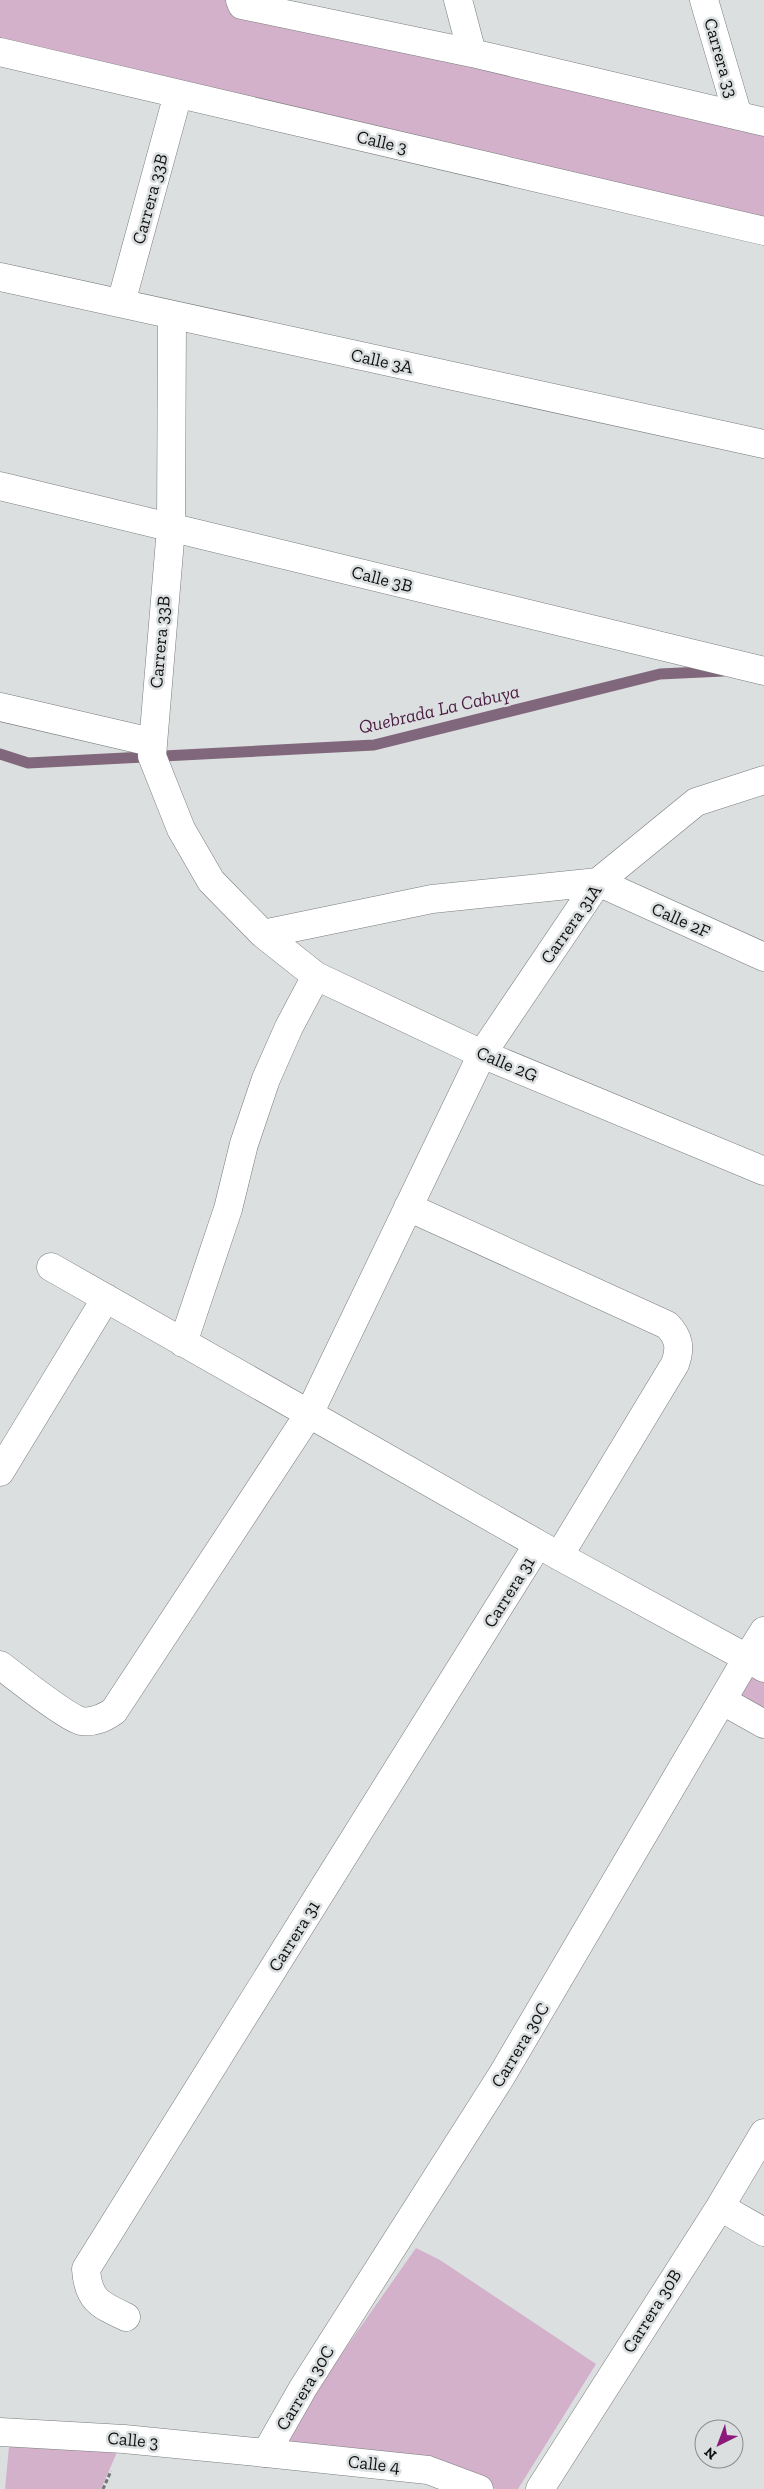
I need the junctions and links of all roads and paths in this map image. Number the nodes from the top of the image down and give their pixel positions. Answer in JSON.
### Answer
{"nodes":[{"id":1,"x":458,"y":0,"type":"edge"},
{"id":2,"x":704,"y":0,"type":"edge"},
{"id":3,"x":241,"y":3,"type":"edge"},
{"id":4,"x":0,"y":52,"type":"edge"},
{"id":5,"x":472,"y":53,"type":"junction"},
{"id":6,"x":178,"y":94,"type":"junction"},
{"id":7,"x":738,"y":116,"type":"junction"},
{"id":8,"x":764,"y":122,"type":"edge"},
{"id":9,"x":764,"y":232,"type":"edge"},
{"id":10,"x":0,"y":276,"type":"edge"},
{"id":11,"x":121,"y":303,"type":"junction"},
{"id":12,"x":172,"y":315,"type":"junction"},
{"id":13,"x":764,"y":444,"type":"edge"},
{"id":14,"x":0,"y":486,"type":"edge"},
{"id":15,"x":171,"y":528,"type":"junction"},
{"id":16,"x":764,"y":672,"type":"edge"},
{"id":17,"x":0,"y":708,"type":"edge"},
{"id":18,"x":151,"y":742,"type":"junction"},
{"id":19,"x":764,"y":780,"type":"edge"},
{"id":20,"x":598,"y":882,"type":"junction"},
{"id":21,"x":263,"y":934,"type":"junction"},
{"id":22,"x":764,"y":958,"type":"edge"},
{"id":23,"x":316,"y":976,"type":"junction"},
{"id":24,"x":482,"y":1054,"type":"junction"},
{"id":25,"x":764,"y":1171,"type":"edge"},
{"id":26,"x":408,"y":1207,"type":"junction"},
{"id":27,"x":51,"y":1267,"type":"dead end"},
{"id":28,"x":106,"y":1298,"type":"junction"},
{"id":29,"x":184,"y":1342,"type":"junction"},
{"id":30,"x":309,"y":1414,"type":"junction"},
{"id":31,"x":0,"y":1472,"type":"edge"},
{"id":32,"x":548,"y":1550,"type":"junction"},
{"id":33,"x":764,"y":1631,"type":"edge"},
{"id":34,"x":756,"y":1663,"type":"edge"},
{"id":35,"x":0,"y":1665,"type":"edge"},
{"id":36,"x":723,"y":1701,"type":"junction"},
{"id":37,"x":764,"y":1724,"type":"edge"},
{"id":38,"x":764,"y":2133,"type":"edge"},
{"id":39,"x":720,"y":2207,"type":"junction"},
{"id":40,"x":764,"y":2232,"type":"edge"},
{"id":41,"x":126,"y":2317,"type":"dead end"},
{"id":42,"x":0,"y":2432,"type":"edge"},
{"id":43,"x":266,"y":2453,"type":"junction"},
{"id":44,"x":479,"y":2489,"type":"edge"},
{"id":45,"x":540,"y":2489,"type":"edge"}],
"edges":[{"from":1,"to":5,"type":"street"},
{"from":2,"to":7,"type":"street","name":"Carrera 33"},
{"from":3,"to":5,"type":"street"},
{"from":4,"to":6,"type":"street","name":"Calle 3"},
{"from":5,"to":7,"type":"street"},
{"from":6,"to":9,"type":"street","name":"Calle 3"},
{"from":6,"to":11,"type":"street","name":"Carrera 33B"},
{"from":7,"to":8,"type":"street"},
{"from":10,"to":11,"type":"street","name":"Calle 3A"},
{"from":11,"to":12,"type":"street","name":"Calle 3A"},
{"from":12,"to":13,"type":"street","name":"Calle 3A"},
{"from":12,"to":15,"type":"street","name":"Carrera 33B"},
{"from":14,"to":15,"type":"street","name":"Calle 3B"},
{"from":15,"to":16,"type":"street","name":"Calle 3B"},
{"from":15,"to":18,"type":"street","name":"Carrera 33B"},
{"from":17,"to":18,"type":"street"},
{"from":18,"to":21,"type":"street","name":"Carrera 33B"},
{"from":19,"to":20,"type":"street","name":"Carrera 31A"},
{"from":20,"to":21,"type":"street"},
{"from":20,"to":22,"type":"street","name":"Calle 2F"},
{"from":20,"to":24,"type":"street","name":"Carrera 31A"},
{"from":21,"to":23,"type":"street","name":"Calle 2G"},
{"from":23,"to":24,"type":"street","name":"Calle 2G"},
{"from":23,"to":29,"type":"street"},
{"from":24,"to":25,"type":"street","name":"Calle 2G"},
{"from":24,"to":26,"type":"street","name":"Carrera 31A"},
{"from":26,"to":30,"type":"street","name":"Carrera 31A"},
{"from":26,"to":32,"type":"street","name":"Carrera 31"},
{"from":27,"to":28,"type":"street"},
{"from":28,"to":29,"type":"street"},
{"from":28,"to":31,"type":"street"},
{"from":29,"to":30,"type":"street"},
{"from":30,"to":32,"type":"street"},
{"from":30,"to":35,"type":"street","name":"Carrera 31A"},
{"from":32,"to":34,"type":"street"},
{"from":32,"to":41,"type":"street","name":"Carrera 31"},
{"from":33,"to":34,"type":"street","name":"Carrera 30C"},
{"from":34,"to":36,"type":"street","name":"Carrera 30C"},
{"from":36,"to":37,"type":"street"},
{"from":36,"to":43,"type":"street","name":"Carrera 30C"},
{"from":38,"to":39,"type":"street","name":"Carrera 30B"},
{"from":39,"to":40,"type":"street"},
{"from":39,"to":45,"type":"street","name":"Carrera 30B"},
{"from":42,"to":43,"type":"street","name":"Calle 3"},
{"from":43,"to":44,"type":"street","name":"Calle 4"}]}
